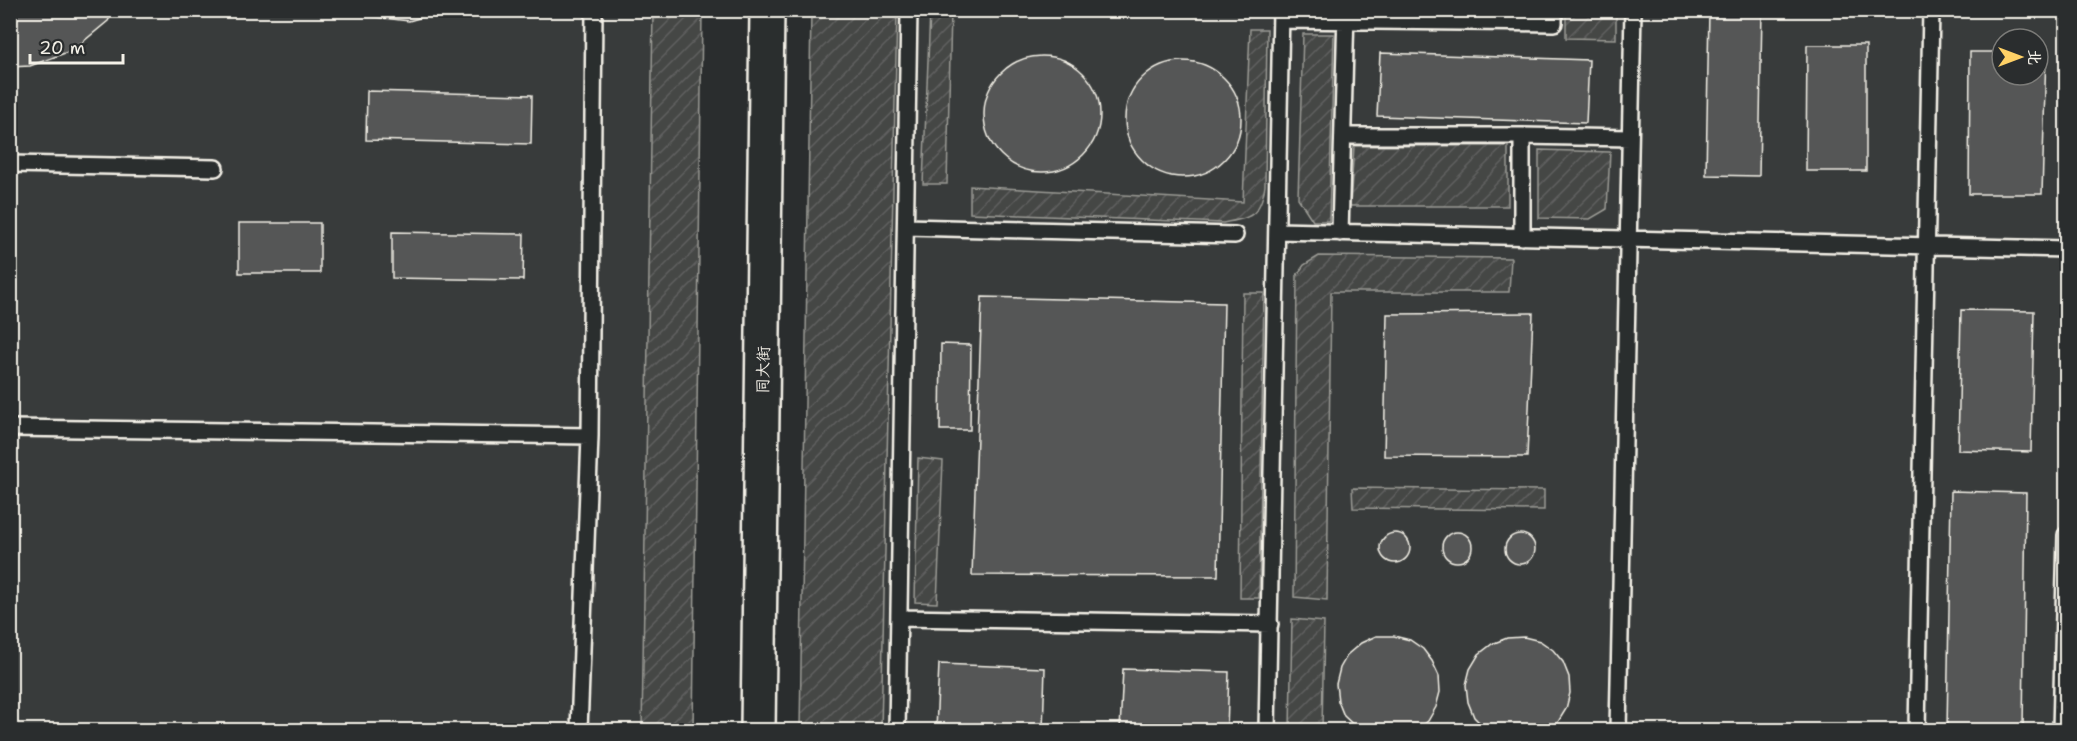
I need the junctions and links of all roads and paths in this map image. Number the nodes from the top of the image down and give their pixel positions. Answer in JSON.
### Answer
{"nodes":[{"id":1,"x":594,"y":10,"type":"edge"},
{"id":2,"x":767,"y":10,"type":"edge"},
{"id":3,"x":909,"y":10,"type":"edge"},
{"id":4,"x":1554,"y":10,"type":"edge"},
{"id":5,"x":1632,"y":10,"type":"edge"},
{"id":6,"x":1931,"y":10,"type":"edge"},
{"id":7,"x":1281,"y":15,"type":"edge"},
{"id":8,"x":1345,"y":15,"type":"edge"},
{"id":9,"x":1343,"y":136,"type":"junction"},
{"id":10,"x":1522,"y":136,"type":"junction"},
{"id":11,"x":1630,"y":138,"type":"junction"},
{"id":12,"x":10,"y":164,"type":"edge"},
{"id":13,"x":215,"y":168,"type":"dead end"},
{"id":14,"x":906,"y":227,"type":"junction"},
{"id":15,"x":1277,"y":231,"type":"junction"},
{"id":16,"x":1340,"y":232,"type":"junction"},
{"id":17,"x":1235,"y":236,"type":"dead end"},
{"id":18,"x":1522,"y":237,"type":"junction"},
{"id":19,"x":1628,"y":239,"type":"junction"},
{"id":20,"x":1927,"y":246,"type":"junction"},
{"id":21,"x":2067,"y":249,"type":"edge"},
{"id":22,"x":10,"y":428,"type":"edge"},
{"id":23,"x":590,"y":436,"type":"junction"},
{"id":24,"x":2067,"y":535,"type":"edge"},
{"id":25,"x":899,"y":618,"type":"junction"},
{"id":26,"x":1270,"y":624,"type":"junction"},
{"id":27,"x":579,"y":730,"type":"edge"},
{"id":28,"x":758,"y":730,"type":"edge"},
{"id":29,"x":897,"y":730,"type":"edge"},
{"id":30,"x":1268,"y":730,"type":"edge"},
{"id":31,"x":1618,"y":730,"type":"edge"},
{"id":32,"x":1917,"y":730,"type":"edge"},
{"id":33,"x":2061,"y":730,"type":"edge"}],
"edges":[{"from":1,"to":23,"type":"lane"},
{"from":2,"to":28,"type":"street","name":"同大街"},
{"from":3,"to":14,"type":"lane"},
{"from":4,"to":8,"type":"lane"},
{"from":5,"to":11,"type":"lane"},
{"from":6,"to":20,"type":"lane"},
{"from":7,"to":8,"type":"lane"},
{"from":7,"to":15,"type":"lane"},
{"from":8,"to":9,"type":"lane"},
{"from":9,"to":10,"type":"lane"},
{"from":9,"to":16,"type":"lane"},
{"from":10,"to":11,"type":"lane"},
{"from":10,"to":18,"type":"lane"},
{"from":11,"to":19,"type":"lane"},
{"from":12,"to":13,"type":"lane"},
{"from":14,"to":17,"type":"lane"},
{"from":14,"to":25,"type":"lane"},
{"from":15,"to":16,"type":"lane"},
{"from":15,"to":26,"type":"lane"},
{"from":16,"to":18,"type":"lane"},
{"from":18,"to":19,"type":"lane"},
{"from":19,"to":20,"type":"lane"},
{"from":19,"to":31,"type":"lane"},
{"from":20,"to":21,"type":"lane"},
{"from":20,"to":32,"type":"lane"},
{"from":22,"to":23,"type":"lane"},
{"from":23,"to":27,"type":"lane"},
{"from":24,"to":33,"type":"lane"},
{"from":25,"to":26,"type":"lane"},
{"from":25,"to":29,"type":"lane"},
{"from":26,"to":30,"type":"lane"}]}
